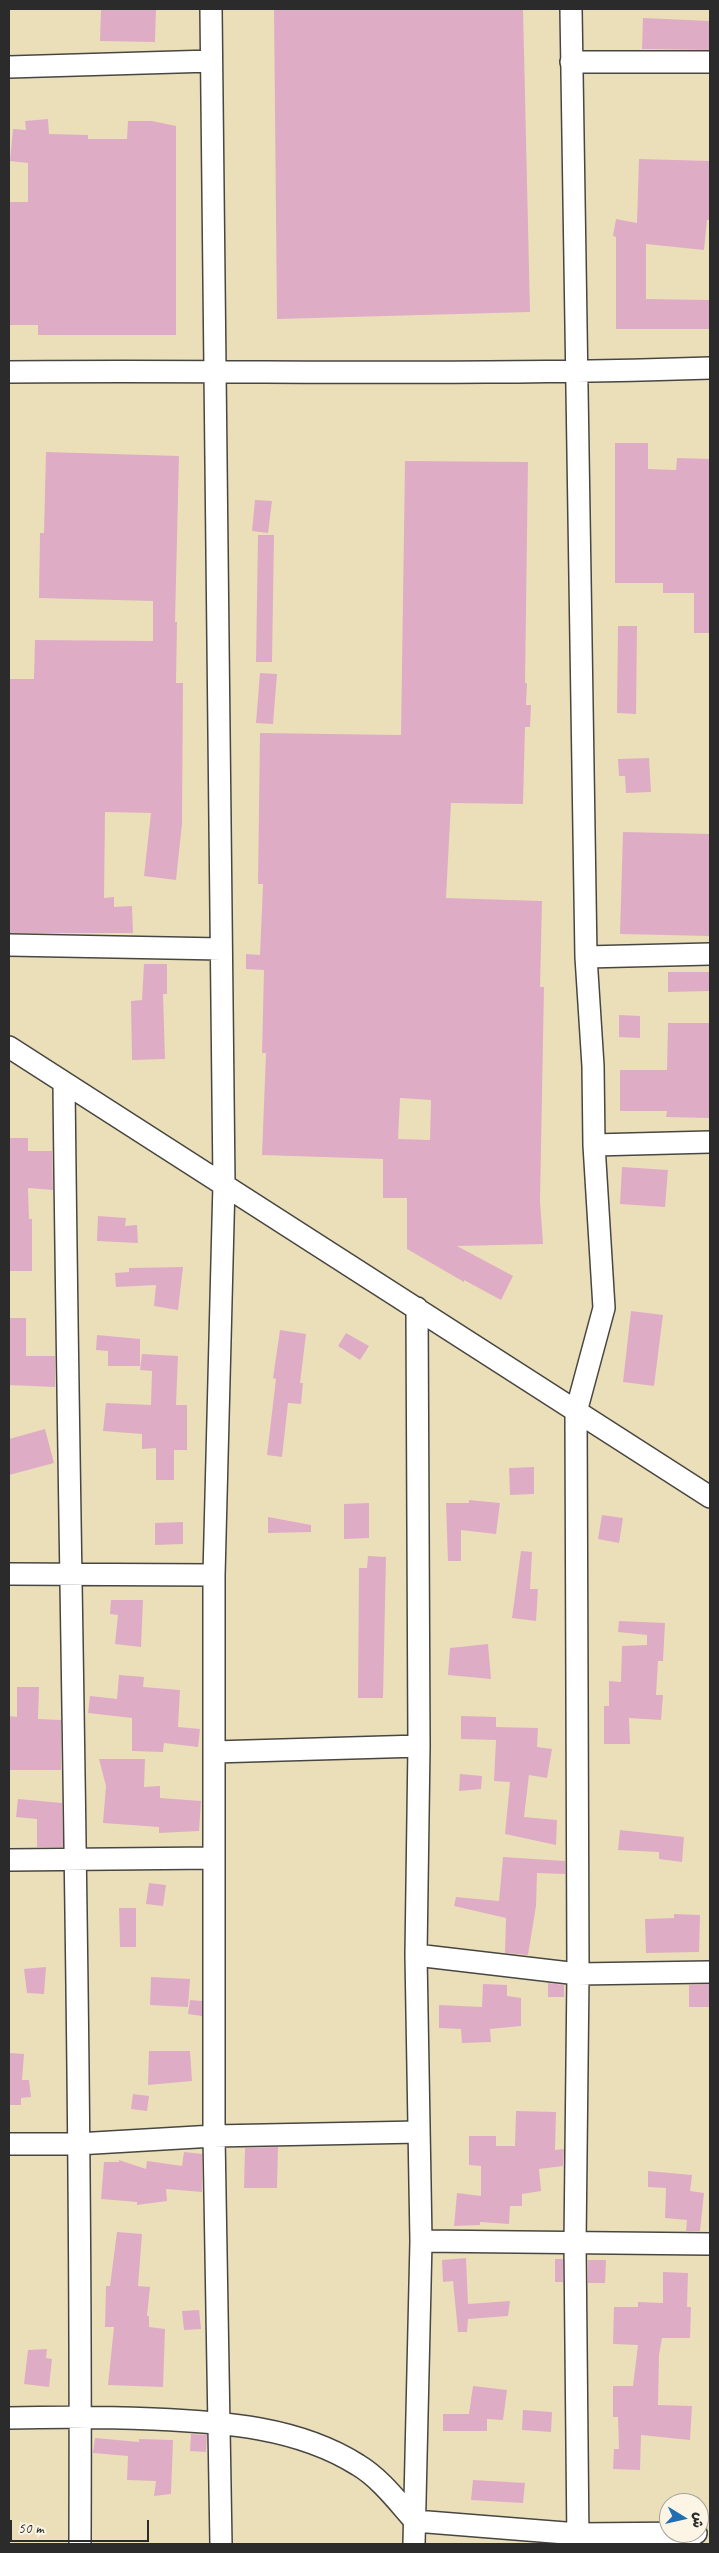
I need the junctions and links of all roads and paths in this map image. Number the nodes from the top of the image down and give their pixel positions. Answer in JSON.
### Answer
{"nodes":[{"id":1,"x":211,"y":9,"type":"edge"},
{"id":2,"x":571,"y":9,"type":"edge"},
{"id":3,"x":211,"y":61,"type":"junction"},
{"id":4,"x":571,"y":62,"type":"junction"},
{"id":5,"x":710,"y":62,"type":"edge"},
{"id":6,"x":9,"y":67,"type":"edge"},
{"id":7,"x":710,"y":368,"type":"edge"},
{"id":8,"x":215,"y":370,"type":"junction"},
{"id":9,"x":9,"y":372,"type":"edge"},
{"id":10,"x":578,"y":372,"type":"junction"},
{"id":11,"x":9,"y":945,"type":"edge"},
{"id":12,"x":221,"y":949,"type":"junction"},
{"id":13,"x":710,"y":954,"type":"edge"},
{"id":14,"x":586,"y":957,"type":"junction"},
{"id":15,"x":9,"y":1047,"type":"edge"},
{"id":16,"x":64,"y":1082,"type":"junction"},
{"id":17,"x":710,"y":1142,"type":"edge"},
{"id":18,"x":594,"y":1145,"type":"junction"},
{"id":19,"x":224,"y":1183,"type":"junction"},
{"id":20,"x":417,"y":1308,"type":"junction"},
{"id":21,"x":576,"y":1412,"type":"junction"},
{"id":22,"x":710,"y":1496,"type":"edge"},
{"id":23,"x":9,"y":1574,"type":"edge"},
{"id":24,"x":69,"y":1574,"type":"junction"},
{"id":25,"x":214,"y":1575,"type":"junction"},
{"id":26,"x":419,"y":1746,"type":"junction"},
{"id":27,"x":214,"y":1752,"type":"junction"},
{"id":28,"x":214,"y":1858,"type":"junction"},
{"id":29,"x":9,"y":1860,"type":"edge"},
{"id":30,"x":76,"y":1860,"type":"junction"},
{"id":31,"x":416,"y":1955,"type":"junction"},
{"id":32,"x":710,"y":1972,"type":"edge"},
{"id":33,"x":578,"y":1974,"type":"junction"},
{"id":34,"x":419,"y":2132,"type":"junction"},
{"id":35,"x":214,"y":2136,"type":"junction"},
{"id":36,"x":9,"y":2144,"type":"edge"},
{"id":37,"x":77,"y":2144,"type":"junction"},
{"id":38,"x":421,"y":2241,"type":"junction"},
{"id":39,"x":575,"y":2244,"type":"junction"},
{"id":40,"x":710,"y":2244,"type":"edge"},
{"id":41,"x":80,"y":2416,"type":"junction"},
{"id":42,"x":9,"y":2418,"type":"edge"},
{"id":43,"x":220,"y":2422,"type":"junction"},
{"id":44,"x":415,"y":2521,"type":"junction"},
{"id":45,"x":659,"y":2535,"type":"edge"},
{"id":46,"x":578,"y":2539,"type":"edge"},
{"id":47,"x":80,"y":2544,"type":"edge"},
{"id":48,"x":221,"y":2544,"type":"edge"},
{"id":49,"x":414,"y":2544,"type":"edge"}],
"edges":[{"from":1,"to":3,"type":"street"},
{"from":2,"to":4,"type":"street"},
{"from":3,"to":6,"type":"street"},
{"from":3,"to":8,"type":"street"},
{"from":4,"to":5,"type":"street"},
{"from":4,"to":10,"type":"street"},
{"from":7,"to":10,"type":"street"},
{"from":8,"to":9,"type":"street"},
{"from":8,"to":10,"type":"street"},
{"from":8,"to":12,"type":"street"},
{"from":10,"to":14,"type":"street"},
{"from":11,"to":12,"type":"street"},
{"from":12,"to":19,"type":"street"},
{"from":13,"to":14,"type":"street"},
{"from":14,"to":18,"type":"street"},
{"from":15,"to":16,"type":"street"},
{"from":16,"to":19,"type":"street"},
{"from":16,"to":24,"type":"street"},
{"from":17,"to":18,"type":"street"},
{"from":18,"to":21,"type":"street"},
{"from":19,"to":20,"type":"street"},
{"from":19,"to":25,"type":"street"},
{"from":20,"to":21,"type":"street"},
{"from":20,"to":26,"type":"street"},
{"from":21,"to":22,"type":"street"},
{"from":21,"to":33,"type":"street"},
{"from":23,"to":24,"type":"street"},
{"from":24,"to":25,"type":"street"},
{"from":24,"to":30,"type":"street"},
{"from":25,"to":27,"type":"street"},
{"from":26,"to":27,"type":"street"},
{"from":26,"to":31,"type":"street"},
{"from":27,"to":28,"type":"street"},
{"from":28,"to":30,"type":"street"},
{"from":28,"to":35,"type":"street"},
{"from":29,"to":30,"type":"street"},
{"from":30,"to":37,"type":"street"},
{"from":31,"to":33,"type":"street"},
{"from":31,"to":34,"type":"street"},
{"from":32,"to":33,"type":"street"},
{"from":33,"to":39,"type":"street"},
{"from":34,"to":35,"type":"street"},
{"from":34,"to":38,"type":"street"},
{"from":35,"to":37,"type":"street"},
{"from":35,"to":43,"type":"street"},
{"from":36,"to":37,"type":"street"},
{"from":37,"to":41,"type":"street"},
{"from":38,"to":39,"type":"street"},
{"from":38,"to":44,"type":"street"},
{"from":39,"to":40,"type":"street"},
{"from":39,"to":46,"type":"street"},
{"from":41,"to":42,"type":"street"},
{"from":41,"to":43,"type":"street"},
{"from":41,"to":47,"type":"street"},
{"from":43,"to":44,"type":"street"},
{"from":43,"to":48,"type":"street"},
{"from":44,"to":46,"type":"street"},
{"from":44,"to":49,"type":"street"},
{"from":45,"to":46,"type":"street"}]}
